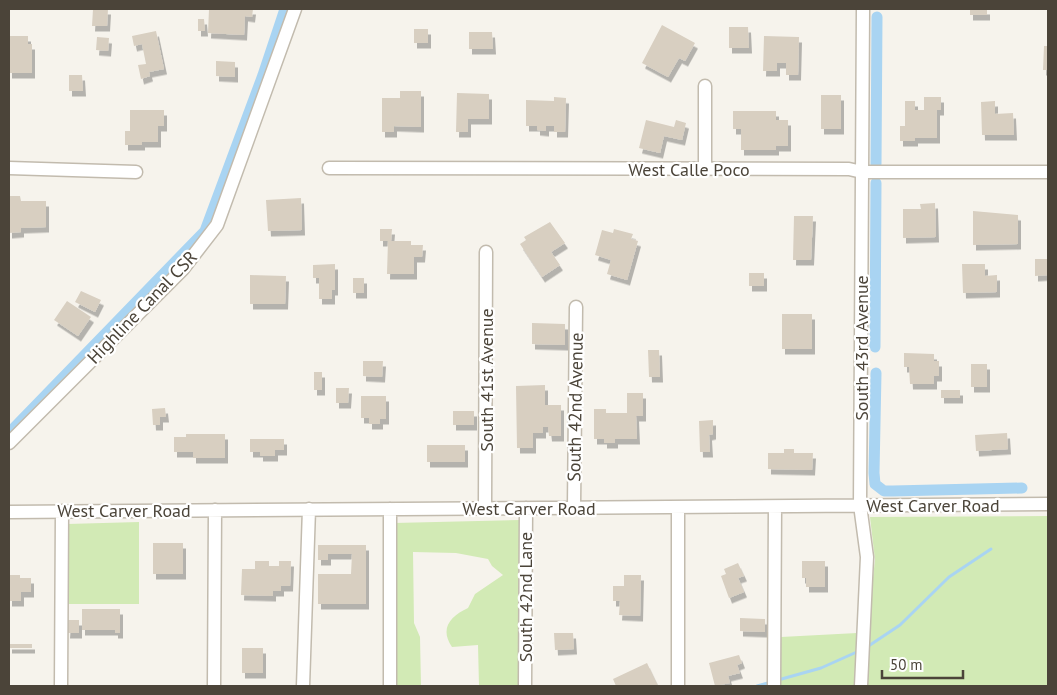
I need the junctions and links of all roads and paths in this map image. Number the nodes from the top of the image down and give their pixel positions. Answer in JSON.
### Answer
{"nodes":[{"id":1,"x":295,"y":9,"type":"edge"},
{"id":2,"x":863,"y":9,"type":"edge"},
{"id":3,"x":705,"y":86,"type":"dead end"},
{"id":4,"x":9,"y":168,"type":"edge"},
{"id":5,"x":329,"y":168,"type":"dead end"},
{"id":6,"x":705,"y":169,"type":"junction"},
{"id":7,"x":136,"y":172,"type":"dead end"},
{"id":8,"x":862,"y":172,"type":"junction"},
{"id":9,"x":1048,"y":172,"type":"edge"},
{"id":10,"x":486,"y":252,"type":"dead end"},
{"id":11,"x":576,"y":308,"type":"dead end"},
{"id":12,"x":9,"y":443,"type":"edge"},
{"id":13,"x":1048,"y":504,"type":"edge"},
{"id":14,"x":860,"y":505,"type":"junction"},
{"id":15,"x":574,"y":507,"type":"junction"},
{"id":16,"x":678,"y":507,"type":"junction"},
{"id":17,"x":775,"y":507,"type":"junction"},
{"id":18,"x":485,"y":508,"type":"junction"},
{"id":19,"x":526,"y":508,"type":"junction"},
{"id":20,"x":309,"y":509,"type":"junction"},
{"id":21,"x":390,"y":509,"type":"junction"},
{"id":22,"x":216,"y":510,"type":"junction"},
{"id":23,"x":62,"y":511,"type":"junction"},
{"id":24,"x":9,"y":512,"type":"edge"},
{"id":25,"x":61,"y":686,"type":"edge"},
{"id":26,"x":214,"y":686,"type":"edge"},
{"id":27,"x":303,"y":686,"type":"edge"},
{"id":28,"x":390,"y":686,"type":"edge"},
{"id":29,"x":525,"y":686,"type":"edge"},
{"id":30,"x":678,"y":686,"type":"edge"},
{"id":31,"x":774,"y":686,"type":"edge"},
{"id":32,"x":862,"y":686,"type":"edge"}],
"edges":[{"from":1,"to":12,"type":"street","name":"Highline Canal CSR"},
{"from":2,"to":8,"type":"street","name":"South 43rd Avenue"},
{"from":3,"to":6,"type":"street"},
{"from":4,"to":7,"type":"street"},
{"from":5,"to":6,"type":"street","name":"West Calle Poco"},
{"from":6,"to":8,"type":"street","name":"West Calle Poco"},
{"from":8,"to":9,"type":"street","name":"West Calle Poco"},
{"from":8,"to":14,"type":"street","name":"South 43rd Avenue"},
{"from":10,"to":18,"type":"street","name":"South 41st Avenue"},
{"from":11,"to":15,"type":"street","name":"South 42nd Avenue"},
{"from":13,"to":14,"type":"street","name":"West Carver Road"},
{"from":14,"to":17,"type":"street","name":"West Carver Road"},
{"from":14,"to":32,"type":"street","name":"South 43rd Avenue"},
{"from":15,"to":16,"type":"street","name":"West Carver Road"},
{"from":15,"to":19,"type":"street","name":"West Carver Road"},
{"from":16,"to":17,"type":"street","name":"West Carver Road"},
{"from":16,"to":30,"type":"street"},
{"from":17,"to":31,"type":"street"},
{"from":18,"to":19,"type":"street","name":"West Carver Road"},
{"from":18,"to":21,"type":"street","name":"West Carver Road"},
{"from":19,"to":29,"type":"street","name":"South 42nd Lane"},
{"from":20,"to":21,"type":"street","name":"West Carver Road"},
{"from":20,"to":22,"type":"street","name":"West Carver Road"},
{"from":20,"to":27,"type":"street"},
{"from":21,"to":28,"type":"street"},
{"from":22,"to":23,"type":"street","name":"West Carver Road"},
{"from":22,"to":26,"type":"street"},
{"from":23,"to":24,"type":"street","name":"West Carver Road"},
{"from":23,"to":25,"type":"street"}]}
